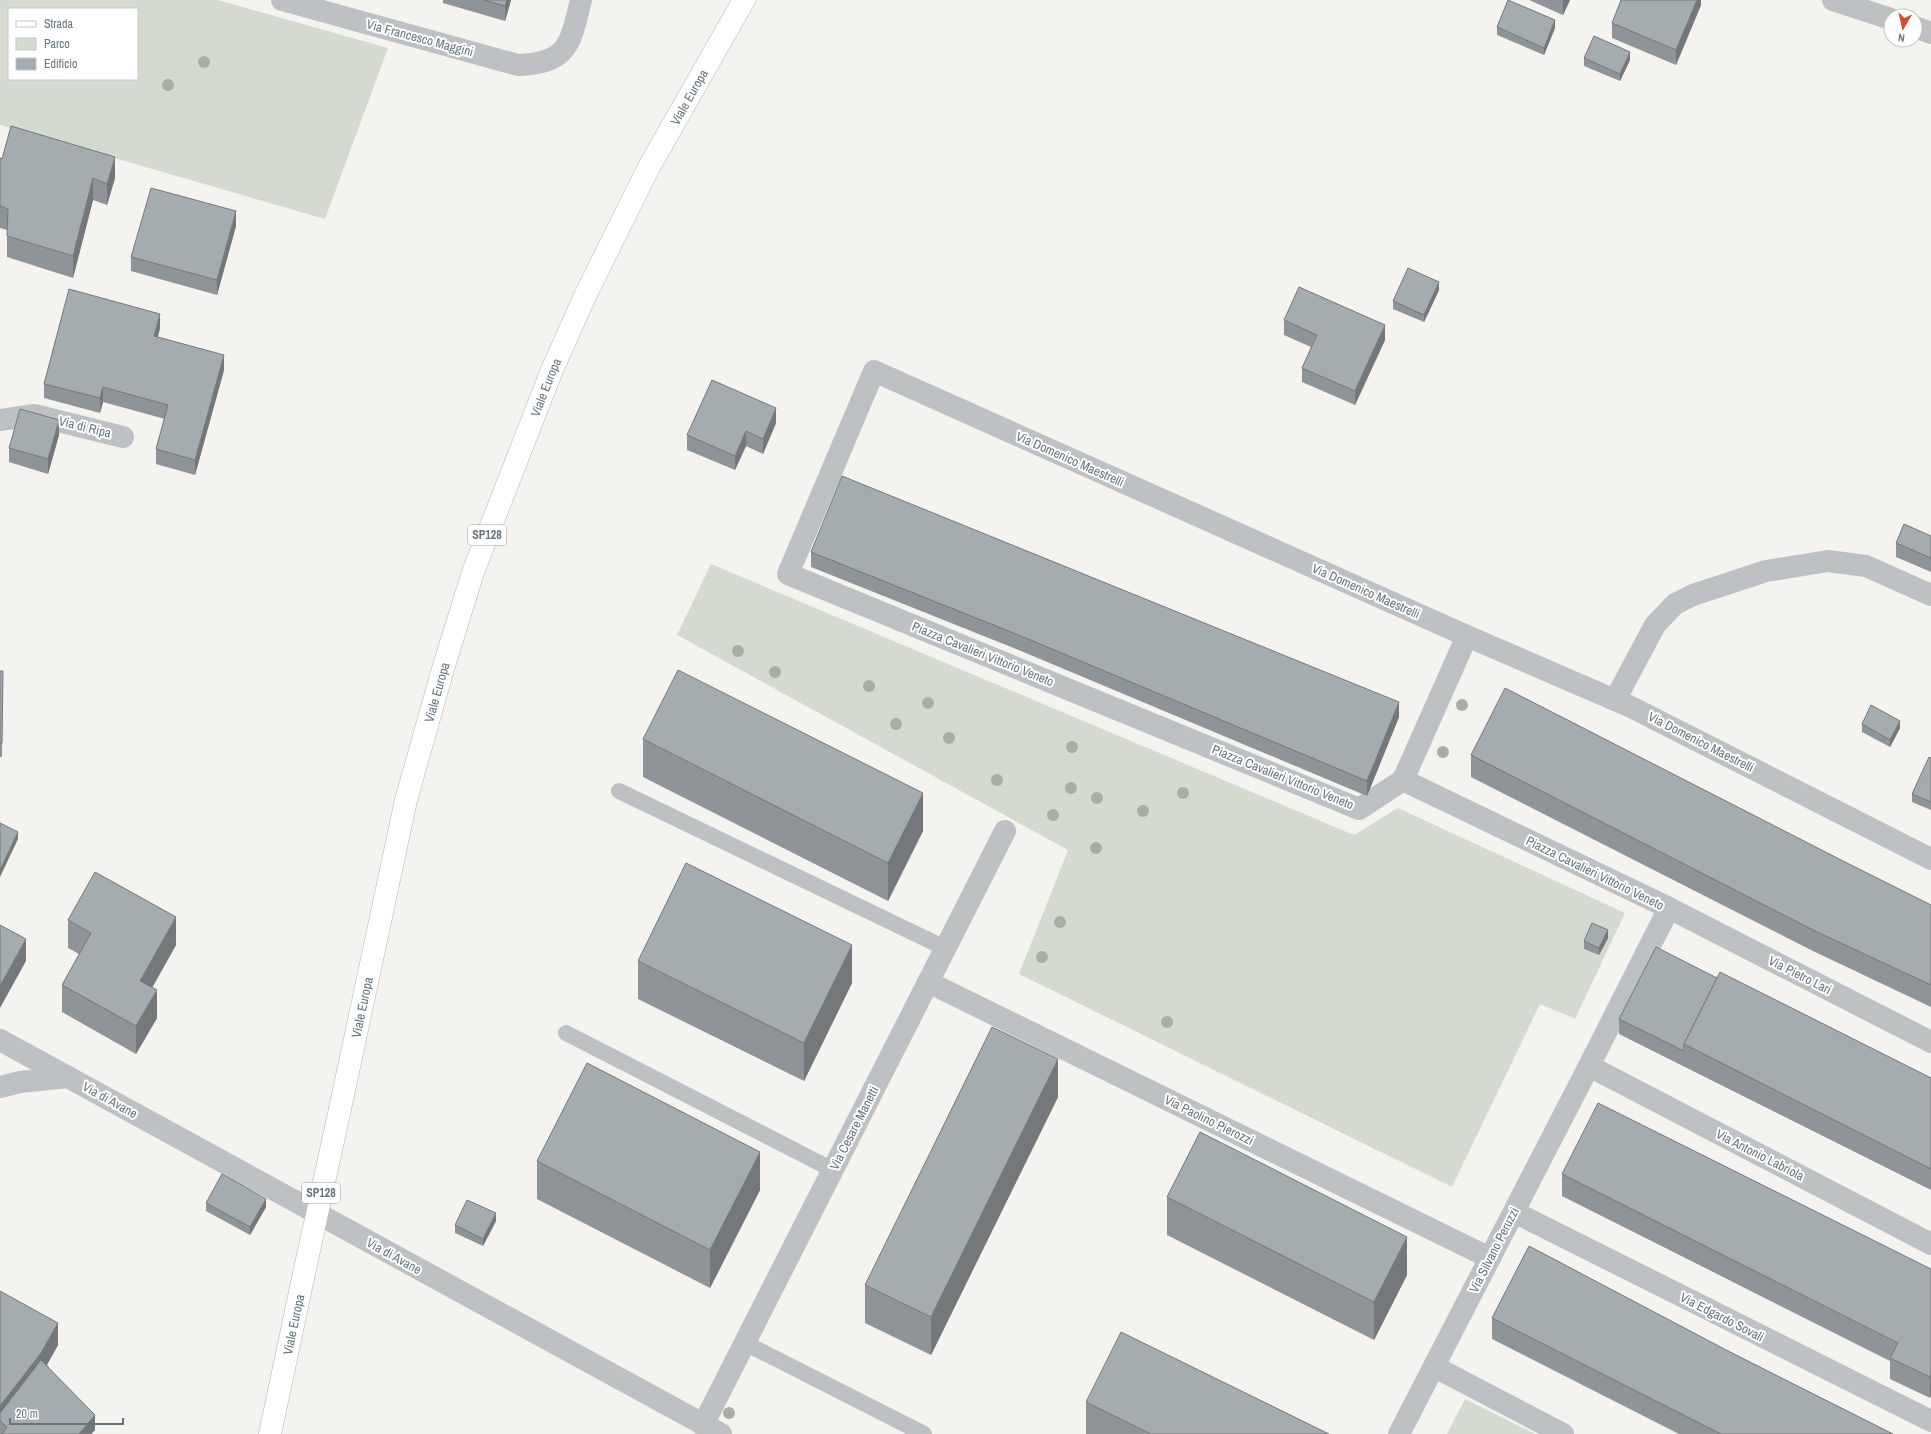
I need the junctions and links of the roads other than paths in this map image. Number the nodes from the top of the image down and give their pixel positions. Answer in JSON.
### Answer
{"nodes":[{"id":1,"x":282,"y":0,"type":"edge"},
{"id":2,"x":581,"y":0,"type":"edge"},
{"id":3,"x":744,"y":0,"type":"edge"},
{"id":4,"x":1832,"y":0,"type":"edge"},
{"id":5,"x":1883,"y":17,"type":"edge"},
{"id":6,"x":0,"y":420,"type":"edge"},
{"id":7,"x":123,"y":436,"type":"dead end"},
{"id":8,"x":788,"y":574,"type":"joint"},
{"id":9,"x":1931,"y":596,"type":"edge"},
{"id":10,"x":1467,"y":636,"type":"junction"},
{"id":11,"x":1615,"y":700,"type":"junction"},
{"id":12,"x":1403,"y":780,"type":"junction"},
{"id":13,"x":620,"y":791,"type":"dead end"},
{"id":14,"x":1005,"y":831,"type":"dead end"},
{"id":15,"x":1931,"y":859,"type":"edge"},
{"id":16,"x":1669,"y":908,"type":"junction"},
{"id":17,"x":945,"y":948,"type":"junction"},
{"id":18,"x":928,"y":982,"type":"junction"},
{"id":19,"x":566,"y":1033,"type":"dead end"},
{"id":20,"x":0,"y":1040,"type":"edge"},
{"id":21,"x":1931,"y":1042,"type":"edge"},
{"id":22,"x":1589,"y":1066,"type":"junction"},
{"id":23,"x":68,"y":1076,"type":"junction"},
{"id":24,"x":0,"y":1087,"type":"edge"},
{"id":25,"x":833,"y":1170,"type":"junction"},
{"id":26,"x":1514,"y":1212,"type":"junction"},
{"id":27,"x":1931,"y":1244,"type":"edge"},
{"id":28,"x":1490,"y":1258,"type":"junction"},
{"id":29,"x":745,"y":1342,"type":"junction"},
{"id":30,"x":1435,"y":1367,"type":"junction"},
{"id":31,"x":1931,"y":1421,"type":"edge"},
{"id":32,"x":712,"y":1429,"type":"edge"},
{"id":33,"x":270,"y":1434,"type":"edge"},
{"id":34,"x":924,"y":1434,"type":"edge"},
{"id":35,"x":1399,"y":1434,"type":"edge"},
{"id":36,"x":1563,"y":1434,"type":"edge"}],
"edges":[{"from":1,"to":2,"type":"street","name":"Via Francesco Maggini"},
{"from":3,"to":33,"type":"main road","name":"Viale Europa","number":"SP128","bridge":true},
{"from":4,"to":5,"type":"street"},
{"from":6,"to":7,"type":"street","name":"Via di Ripa"},
{"from":8,"to":10,"type":"street","name":"Via Domenico Maestrelli"},
{"from":8,"to":12,"type":"street","name":"Piazza Cavalieri Vittorio Veneto"},
{"from":9,"to":11,"type":"street"},
{"from":10,"to":11,"type":"street","name":"Via Domenico Maestrelli"},
{"from":10,"to":12,"type":"street"},
{"from":11,"to":15,"type":"street","name":"Via Domenico Maestrelli"},
{"from":12,"to":16,"type":"street","name":"Piazza Cavalieri Vittorio Veneto"},
{"from":13,"to":17,"type":"lane"},
{"from":14,"to":17,"type":"street","name":"Via Cesare Manetti"},
{"from":16,"to":21,"type":"street","name":"Via Pietro Lari"},
{"from":16,"to":22,"type":"street","name":"Piazza Cavalieri Vittorio Veneto"},
{"from":17,"to":18,"type":"street","name":"Via Cesare Manetti"},
{"from":18,"to":25,"type":"street","name":"Via Cesare Manetti"},
{"from":18,"to":28,"type":"street","name":"Via Paolino Pierozzi"},
{"from":19,"to":25,"type":"lane"},
{"from":20,"to":23,"type":"street","name":"Via di Avane"},
{"from":22,"to":26,"type":"street","name":"Via Silvano Peruzzi"},
{"from":22,"to":27,"type":"street","name":"Via Antonio Labriola"},
{"from":23,"to":24,"type":"street"},
{"from":23,"to":32,"type":"street","name":"Via di Avane"},
{"from":25,"to":29,"type":"street","name":"Via Cesare Manetti"},
{"from":26,"to":28,"type":"street","name":"Via Silvano Peruzzi"},
{"from":26,"to":31,"type":"street","name":"Via Edgardo Sovali"},
{"from":28,"to":30,"type":"street","name":"Via Silvano Peruzzi"},
{"from":29,"to":32,"type":"street","name":"Via Cesare Manetti"},
{"from":29,"to":34,"type":"lane"},
{"from":30,"to":35,"type":"street","name":"Via Silvano Peruzzi"},
{"from":30,"to":36,"type":"street"}]}
